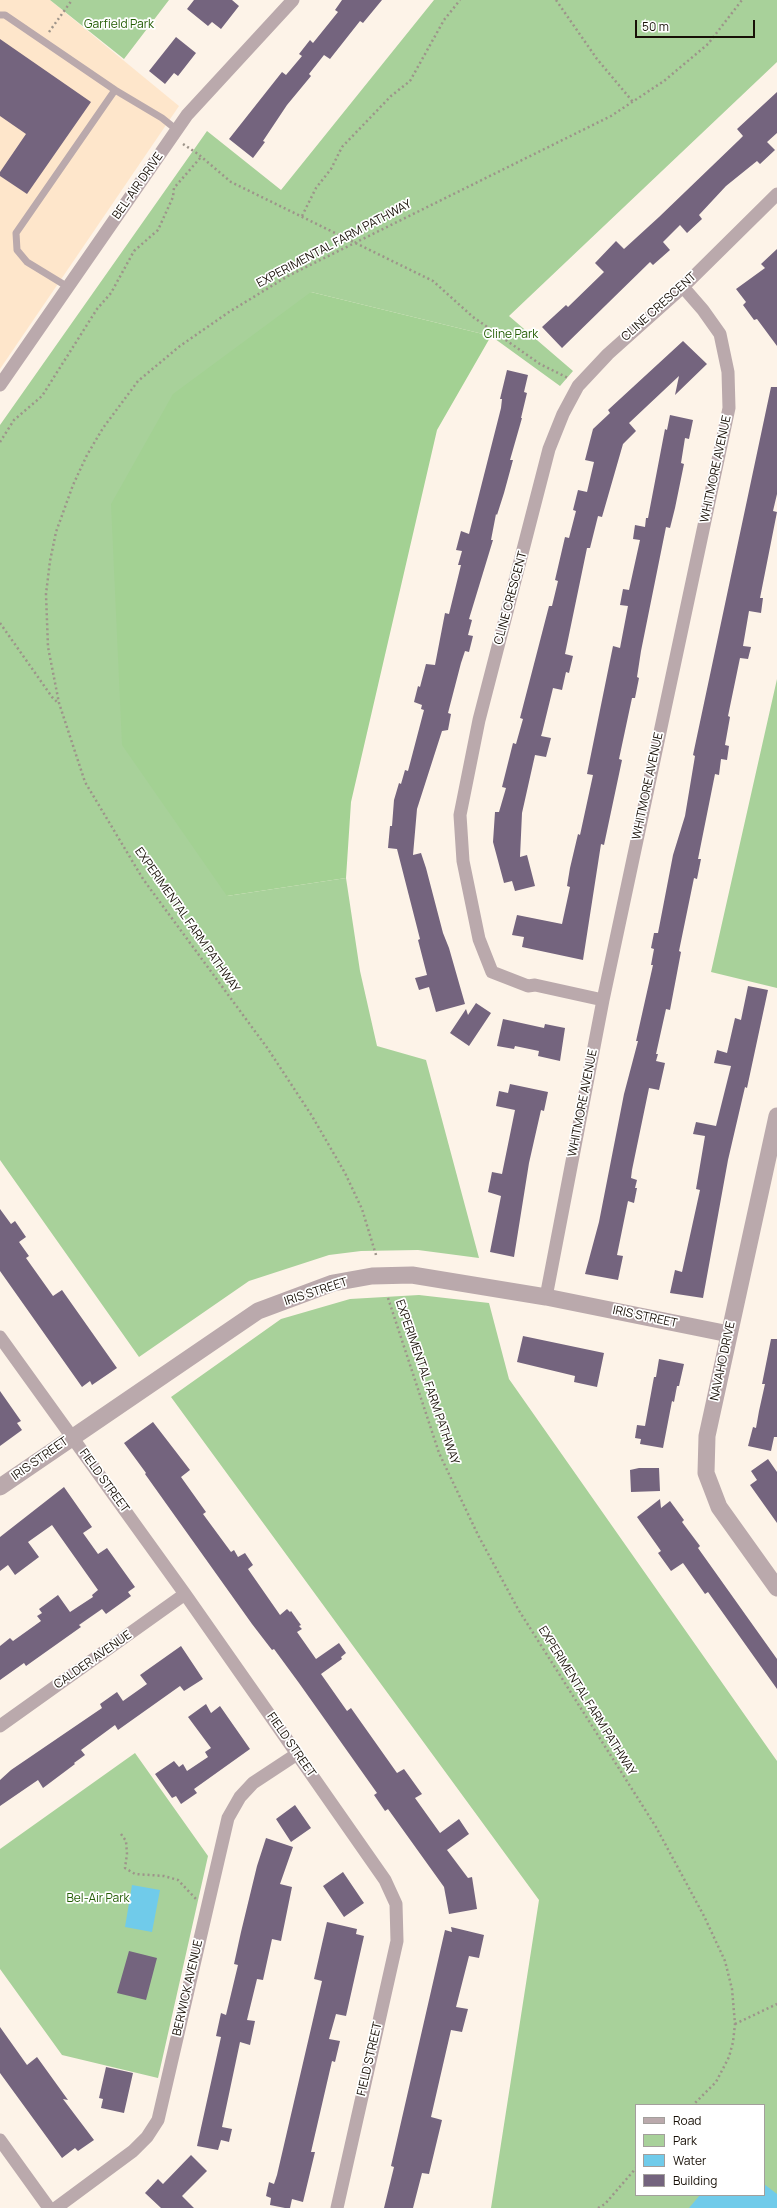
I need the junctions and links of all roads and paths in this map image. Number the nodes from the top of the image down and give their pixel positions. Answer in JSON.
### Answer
{"nodes":[{"id":1,"x":72,"y":0,"type":"edge"},
{"id":2,"x":292,"y":0,"type":"edge"},
{"id":3,"x":460,"y":0,"type":"edge"},
{"id":4,"x":556,"y":0,"type":"edge"},
{"id":5,"x":742,"y":0,"type":"edge"},
{"id":6,"x":0,"y":15,"type":"edge"},
{"id":7,"x":43,"y":40,"type":"junction"},
{"id":8,"x":115,"y":90,"type":"junction"},
{"id":9,"x":633,"y":102,"type":"junction"},
{"id":10,"x":175,"y":134,"type":"junction"},
{"id":11,"x":201,"y":157,"type":"junction"},
{"id":12,"x":777,"y":194,"type":"edge"},
{"id":13,"x":302,"y":216,"type":"junction"},
{"id":14,"x":355,"y":241,"type":"junction"},
{"id":15,"x":68,"y":287,"type":"junction"},
{"id":16,"x":683,"y":287,"type":"junction"},
{"id":17,"x":0,"y":385,"type":"edge"},
{"id":18,"x":578,"y":386,"type":"junction"},
{"id":19,"x":0,"y":442,"type":"edge"},
{"id":20,"x":0,"y":622,"type":"edge"},
{"id":21,"x":59,"y":703,"type":"junction"},
{"id":22,"x":603,"y":1000,"type":"junction"},
{"id":23,"x":777,"y":1116,"type":"edge"},
{"id":24,"x":376,"y":1255,"type":"dead end"},
{"id":25,"x":546,"y":1297,"type":"junction"},
{"id":26,"x":388,"y":1298,"type":"dead end"},
{"id":27,"x":729,"y":1334,"type":"junction"},
{"id":28,"x":0,"y":1337,"type":"edge"},
{"id":29,"x":72,"y":1437,"type":"junction"},
{"id":30,"x":0,"y":1487,"type":"edge"},
{"id":31,"x":775,"y":1581,"type":"edge"},
{"id":32,"x":185,"y":1594,"type":"junction"},
{"id":33,"x":0,"y":1726,"type":"edge"},
{"id":34,"x":297,"y":1754,"type":"junction"},
{"id":35,"x":121,"y":1834,"type":"dead end"},
{"id":36,"x":206,"y":1909,"type":"junction"},
{"id":37,"x":777,"y":2004,"type":"edge"},
{"id":38,"x":735,"y":2024,"type":"junction"},
{"id":39,"x":695,"y":2104,"type":"edge"},
{"id":40,"x":0,"y":2140,"type":"edge"},
{"id":41,"x":635,"y":2169,"type":"edge"},
{"id":42,"x":49,"y":2208,"type":"edge"},
{"id":43,"x":56,"y":2208,"type":"edge"},
{"id":44,"x":337,"y":2208,"type":"edge"},
{"id":45,"x":598,"y":2208,"type":"edge"}],
"edges":[{"from":1,"to":7,"type":"path"},
{"from":2,"to":10,"type":"street","name":"BEL-AIR DRIVE"},
{"from":3,"to":13,"type":"path"},
{"from":4,"to":9,"type":"path"},
{"from":5,"to":9,"type":"path","name":"EXPERIMENTAL FARM PATHWAY"},
{"from":6,"to":7,"type":"lane"},
{"from":7,"to":8,"type":"lane"},
{"from":8,"to":10,"type":"lane"},
{"from":8,"to":15,"type":"lane"},
{"from":9,"to":14,"type":"path","name":"EXPERIMENTAL FARM PATHWAY"},
{"from":10,"to":11,"type":"path"},
{"from":10,"to":15,"type":"street","name":"BEL-AIR DRIVE"},
{"from":11,"to":13,"type":"path"},
{"from":11,"to":19,"type":"path"},
{"from":12,"to":16,"type":"street","name":"CLINE CRESCENT"},
{"from":13,"to":14,"type":"path"},
{"from":14,"to":18,"type":"path"},
{"from":14,"to":21,"type":"path","name":"EXPERIMENTAL FARM PATHWAY"},
{"from":15,"to":17,"type":"street","name":"BEL-AIR DRIVE"},
{"from":16,"to":18,"type":"street","name":"CLINE CRESCENT"},
{"from":16,"to":22,"type":"street","name":"WHITMORE AVENUE"},
{"from":18,"to":22,"type":"street","name":"CLINE CRESCENT"},
{"from":20,"to":21,"type":"path"},
{"from":21,"to":24,"type":"path","name":"EXPERIMENTAL FARM PATHWAY"},
{"from":22,"to":25,"type":"street","name":"WHITMORE AVENUE"},
{"from":23,"to":27,"type":"street","name":"NAVAHO DRIVE"},
{"from":25,"to":27,"type":"street","name":"IRIS STREET"},
{"from":25,"to":29,"type":"street","name":"IRIS STREET"},
{"from":26,"to":38,"type":"path","name":"EXPERIMENTAL FARM PATHWAY"},
{"from":27,"to":31,"type":"street","name":"NAVAHO DRIVE"},
{"from":28,"to":29,"type":"street","name":"FIELD STREET"},
{"from":29,"to":30,"type":"street","name":"IRIS STREET"},
{"from":29,"to":32,"type":"street","name":"FIELD STREET"},
{"from":32,"to":33,"type":"street","name":"CALDER AVENUE"},
{"from":32,"to":34,"type":"street","name":"FIELD STREET"},
{"from":34,"to":36,"type":"street","name":"BERWICK AVENUE"},
{"from":34,"to":44,"type":"street","name":"FIELD STREET"},
{"from":35,"to":36,"type":"path"},
{"from":36,"to":43,"type":"street","name":"BERWICK AVENUE"},
{"from":37,"to":38,"type":"path"},
{"from":38,"to":39,"type":"path","name":"EXPERIMENTAL FARM PATHWAY"},
{"from":40,"to":42,"type":"street"},
{"from":41,"to":45,"type":"path"}]}
